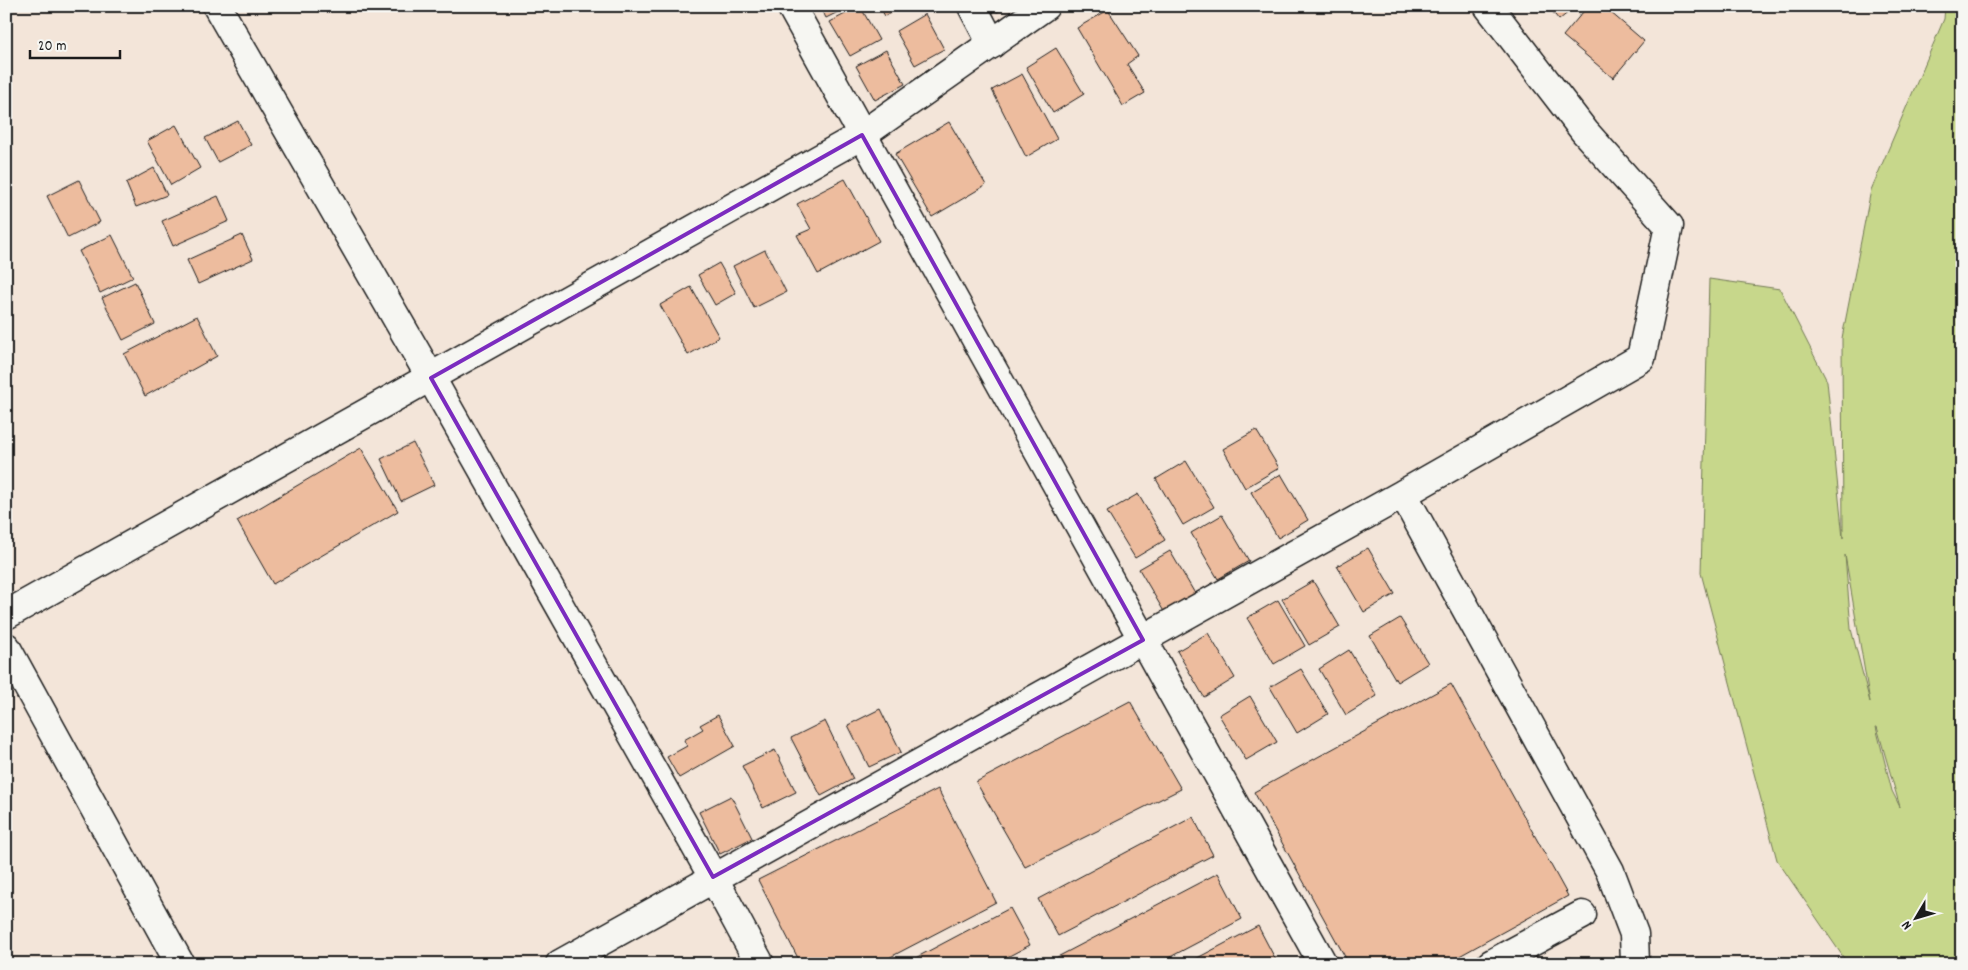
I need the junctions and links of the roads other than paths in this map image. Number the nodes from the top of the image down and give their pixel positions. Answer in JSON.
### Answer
{"nodes":[{"id":1,"x":217,"y":6,"type":"edge"},
{"id":2,"x":791,"y":6,"type":"edge"},
{"id":3,"x":972,"y":6,"type":"edge"},
{"id":4,"x":1045,"y":6,"type":"edge"},
{"id":5,"x":1488,"y":6,"type":"edge"},
{"id":6,"x":992,"y":44,"type":"junction"},
{"id":7,"x":862,"y":135,"type":"junction"},
{"id":8,"x":431,"y":378,"type":"junction"},
{"id":9,"x":1402,"y":494,"type":"junction"},
{"id":10,"x":6,"y":615,"type":"edge"},
{"id":11,"x":1143,"y":640,"type":"junction"},
{"id":12,"x":6,"y":647,"type":"edge"},
{"id":13,"x":713,"y":877,"type":"junction"},
{"id":14,"x":1582,"y":915,"type":"dead end"},
{"id":15,"x":180,"y":964,"type":"edge"},
{"id":16,"x":560,"y":964,"type":"edge"},
{"id":17,"x":760,"y":964,"type":"edge"},
{"id":18,"x":1323,"y":964,"type":"edge"},
{"id":19,"x":1492,"y":964,"type":"edge"},
{"id":20,"x":1635,"y":964,"type":"edge"}],
"edges":[{"from":1,"to":8,"type":"street"},
{"from":2,"to":7,"type":"street"},
{"from":3,"to":6,"type":"street"},
{"from":4,"to":6,"type":"street"},
{"from":5,"to":9,"type":"street"},
{"from":6,"to":7,"type":"street"},
{"from":7,"to":8,"type":"street"},
{"from":7,"to":11,"type":"street"},
{"from":8,"to":10,"type":"street"},
{"from":8,"to":13,"type":"street"},
{"from":9,"to":11,"type":"street"},
{"from":9,"to":20,"type":"street"},
{"from":11,"to":13,"type":"street"},
{"from":11,"to":18,"type":"street"},
{"from":12,"to":15,"type":"street"},
{"from":13,"to":16,"type":"street"},
{"from":13,"to":17,"type":"street"},
{"from":14,"to":19,"type":"street"}]}
